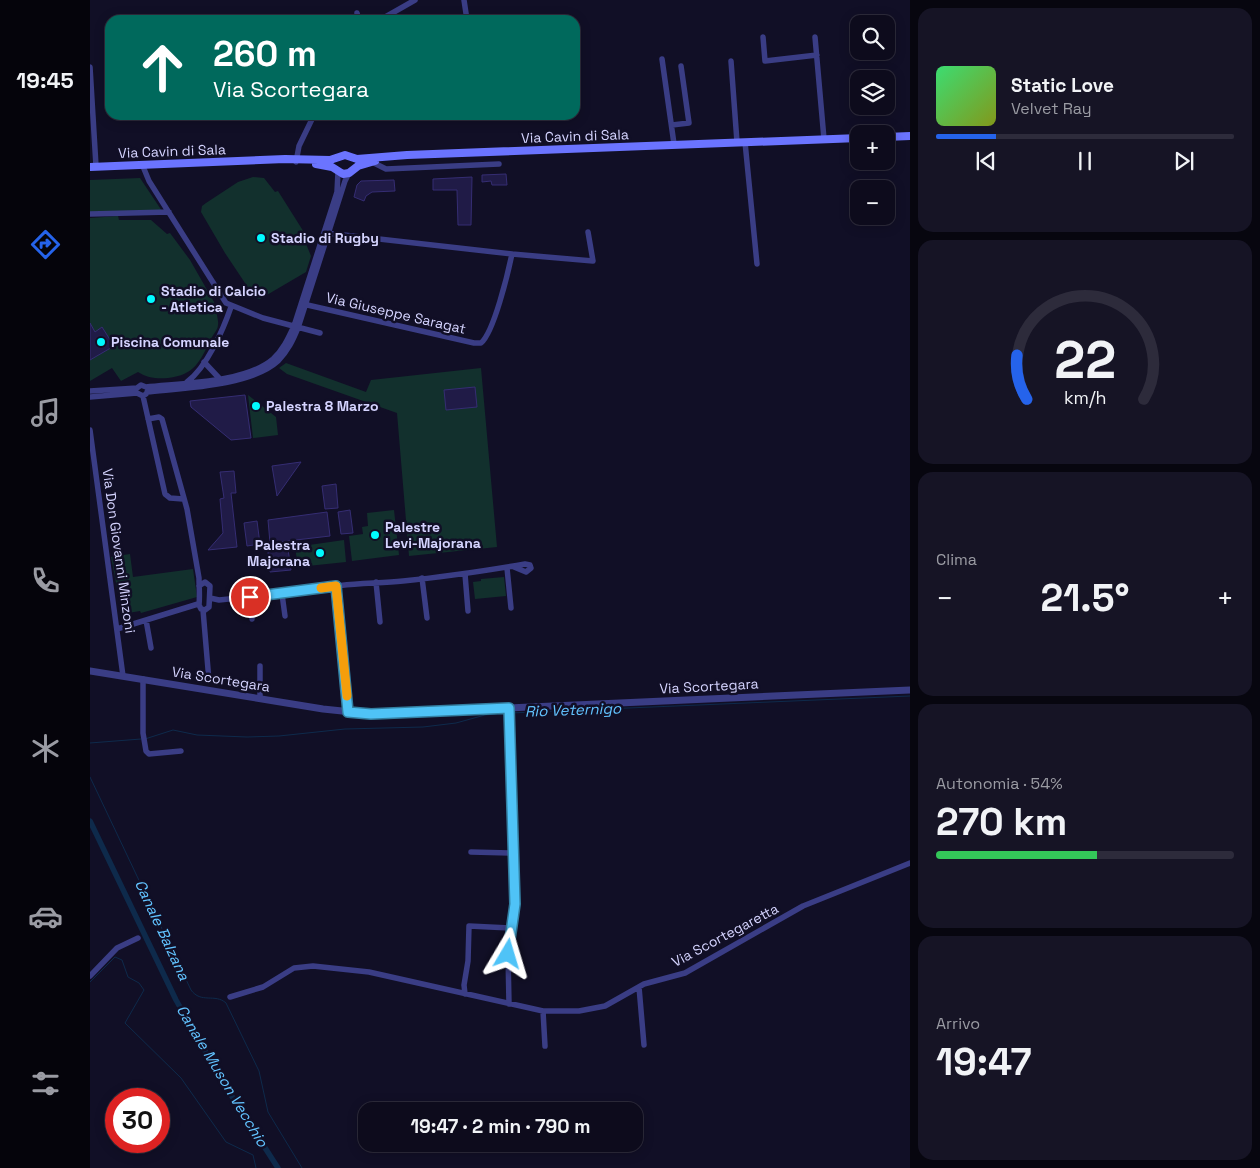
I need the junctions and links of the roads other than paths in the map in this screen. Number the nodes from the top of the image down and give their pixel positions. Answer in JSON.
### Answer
{"nodes":[{"id":1,"x":415,"y":0,"type":"edge"},
{"id":2,"x":464,"y":0,"type":"edge"},
{"id":3,"x":389,"y":15,"type":"edge"},
{"id":4,"x":466,"y":15,"type":"edge"},
{"id":5,"x":763,"y":37,"type":"dead end"},
{"id":6,"x":815,"y":37,"type":"dead end"},
{"id":7,"x":817,"y":55,"type":"junction"},
{"id":8,"x":662,"y":59,"type":"dead end"},
{"id":9,"x":731,"y":61,"type":"dead end"},
{"id":10,"x":682,"y":66,"type":"dead end"},
{"id":11,"x":90,"y":67,"type":"edge"},
{"id":12,"x":312,"y":120,"type":"edge"},
{"id":13,"x":672,"y":125,"type":"junction"},
{"id":14,"x":910,"y":136,"type":"edge"},
{"id":15,"x":895,"y":137,"type":"edge"},
{"id":16,"x":850,"y":138,"type":"edge"},
{"id":17,"x":824,"y":139,"type":"junction"},
{"id":18,"x":741,"y":142,"type":"junction"},
{"id":19,"x":674,"y":144,"type":"junction"},
{"id":20,"x":407,"y":155,"type":"junction"},
{"id":21,"x":350,"y":157,"type":"junction"},
{"id":22,"x":337,"y":158,"type":"junction"},
{"id":23,"x":297,"y":161,"type":"junction"},
{"id":24,"x":372,"y":162,"type":"junction"},
{"id":25,"x":142,"y":164,"type":"junction"},
{"id":26,"x":499,"y":164,"type":"dead end"},
{"id":27,"x":93,"y":166,"type":"edge"},
{"id":28,"x":337,"y":170,"type":"junction"},
{"id":29,"x":351,"y":171,"type":"junction"},
{"id":30,"x":169,"y":212,"type":"junction"},
{"id":31,"x":90,"y":214,"type":"edge"},
{"id":32,"x":588,"y":232,"type":"dead end"},
{"id":33,"x":326,"y":233,"type":"junction"},
{"id":34,"x":512,"y":254,"type":"junction"},
{"id":35,"x":757,"y":264,"type":"dead end"},
{"id":36,"x":303,"y":304,"type":"junction"},
{"id":37,"x":232,"y":307,"type":"junction"},
{"id":38,"x":296,"y":327,"type":"junction"},
{"id":39,"x":320,"y":333,"type":"dead end"},
{"id":40,"x":204,"y":362,"type":"junction"},
{"id":41,"x":219,"y":378,"type":"junction"},
{"id":42,"x":186,"y":383,"type":"junction"},
{"id":43,"x":142,"y":391,"type":"junction"},
{"id":44,"x":90,"y":392,"type":"edge"},
{"id":45,"x":90,"y":397,"type":"edge"},
{"id":46,"x":148,"y":419,"type":"junction"},
{"id":47,"x":90,"y":430,"type":"edge"},
{"id":48,"x":183,"y":499,"type":"junction"},
{"id":49,"x":514,"y":567,"type":"dead end"},
{"id":50,"x":506,"y":568,"type":"junction"},
{"id":51,"x":465,"y":574,"type":"junction"},
{"id":52,"x":199,"y":578,"type":"junction"},
{"id":53,"x":422,"y":578,"type":"junction"},
{"id":54,"x":206,"y":582,"type":"junction"},
{"id":55,"x":376,"y":582,"type":"junction"},
{"id":56,"x":199,"y":586,"type":"junction"},
{"id":57,"x":336,"y":586,"type":"junction"},
{"id":58,"x":282,"y":594,"type":"junction"},
{"id":59,"x":250,"y":597,"type":"junction"},
{"id":60,"x":210,"y":602,"type":"junction"},
{"id":61,"x":198,"y":604,"type":"junction"},
{"id":62,"x":511,"y":608,"type":"dead end"},
{"id":63,"x":203,"y":610,"type":"junction"},
{"id":64,"x":468,"y":612,"type":"dead end"},
{"id":65,"x":285,"y":616,"type":"dead end"},
{"id":66,"x":427,"y":618,"type":"dead end"},
{"id":67,"x":146,"y":620,"type":"junction"},
{"id":68,"x":252,"y":620,"type":"dead end"},
{"id":69,"x":380,"y":622,"type":"dead end"},
{"id":70,"x":117,"y":629,"type":"junction"},
{"id":71,"x":151,"y":648,"type":"dead end"},
{"id":72,"x":260,"y":666,"type":"dead end"},
{"id":73,"x":90,"y":671,"type":"edge"},
{"id":74,"x":123,"y":676,"type":"junction"},
{"id":75,"x":143,"y":680,"type":"junction"},
{"id":76,"x":209,"y":681,"type":"dead end"},
{"id":77,"x":910,"y":690,"type":"edge"},
{"id":78,"x":260,"y":698,"type":"junction"},
{"id":79,"x":509,"y":708,"type":"junction"},
{"id":80,"x":348,"y":712,"type":"junction"},
{"id":81,"x":181,"y":750,"type":"dead end"},
{"id":82,"x":471,"y":852,"type":"dead end"},
{"id":83,"x":514,"y":853,"type":"junction"},
{"id":84,"x":910,"y":863,"type":"edge"},
{"id":85,"x":511,"y":928,"type":"junction"},
{"id":86,"x":138,"y":938,"type":"dead end"},
{"id":87,"x":90,"y":976,"type":"edge"},
{"id":88,"x":639,"y":987,"type":"junction"},
{"id":89,"x":465,"y":994,"type":"junction"},
{"id":90,"x":230,"y":997,"type":"dead end"},
{"id":91,"x":509,"y":1004,"type":"junction"},
{"id":92,"x":543,"y":1011,"type":"junction"},
{"id":93,"x":644,"y":1045,"type":"dead end"},
{"id":94,"x":545,"y":1046,"type":"dead end"}],
"edges":[{"from":1,"to":3,"type":"street"},
{"from":2,"to":4,"type":"street"},
{"from":5,"to":7,"type":"street"},
{"from":6,"to":7,"type":"street"},
{"from":7,"to":17,"type":"street"},
{"from":8,"to":13,"type":"street"},
{"from":9,"to":18,"type":"street"},
{"from":10,"to":13,"type":"street"},
{"from":11,"to":27,"type":"street","name":"Via Cavin di Sala"},
{"from":12,"to":23,"type":"street"},
{"from":13,"to":19,"type":"street"},
{"from":14,"to":15,"type":"main road"},
{"from":16,"to":17,"type":"main road","name":"Via Cavin di Sala"},
{"from":17,"to":18,"type":"main road","name":"Via Cavin di Sala"},
{"from":18,"to":19,"type":"main road","name":"Via Cavin di Sala"},
{"from":18,"to":35,"type":"street"},
{"from":19,"to":20,"type":"main road","name":"Via Cavin di Sala"},
{"from":20,"to":21,"type":"main road","name":"Via Cavin di Sala"},
{"from":20,"to":24,"type":"main road","name":"Via Cavin di Sala"},
{"from":21,"to":22,"type":"main road"},
{"from":21,"to":29,"type":"main road"},
{"from":22,"to":23,"type":"main road","name":"Via Cavin di Sala"},
{"from":22,"to":28,"type":"main road"},
{"from":23,"to":25,"type":"main road","name":"Via Cavin di Sala"},
{"from":23,"to":28,"type":"main road","name":"Via Cavin di Sala"},
{"from":24,"to":26,"type":"street"},
{"from":24,"to":29,"type":"main road","name":"Via Cavin di Sala"},
{"from":25,"to":27,"type":"main road","name":"Via Cavin di Sala"},
{"from":25,"to":30,"type":"street"},
{"from":28,"to":29,"type":"main road"},
{"from":28,"to":33,"type":"street"},
{"from":29,"to":33,"type":"street"},
{"from":30,"to":31,"type":"street"},
{"from":30,"to":37,"type":"street"},
{"from":32,"to":34,"type":"street"},
{"from":33,"to":34,"type":"street"},
{"from":33,"to":36,"type":"street"},
{"from":34,"to":36,"type":"street","name":"Via Giuseppe Saragat"},
{"from":36,"to":38,"type":"street"},
{"from":37,"to":38,"type":"street"},
{"from":37,"to":40,"type":"street"},
{"from":38,"to":39,"type":"street"},
{"from":38,"to":41,"type":"street"},
{"from":38,"to":43,"type":"street"},
{"from":40,"to":41,"type":"street"},
{"from":40,"to":42,"type":"street"},
{"from":41,"to":42,"type":"street"},
{"from":42,"to":43,"type":"street"},
{"from":43,"to":44,"type":"street"},
{"from":43,"to":45,"type":"street"},
{"from":43,"to":46,"type":"street"},
{"from":46,"to":48,"type":"street"},
{"from":46,"to":48,"type":"street"},
{"from":47,"to":70,"type":"street","name":"Via Don Giovanni Minzoni"},
{"from":48,"to":52,"type":"street"},
{"from":49,"to":50,"type":"street"},
{"from":50,"to":51,"type":"street"},
{"from":50,"to":62,"type":"street"},
{"from":51,"to":53,"type":"street"},
{"from":51,"to":64,"type":"street"},
{"from":52,"to":54,"type":"street"},
{"from":52,"to":56,"type":"street"},
{"from":53,"to":55,"type":"street"},
{"from":53,"to":66,"type":"street"},
{"from":54,"to":56,"type":"street"},
{"from":54,"to":60,"type":"street"},
{"from":55,"to":57,"type":"street"},
{"from":55,"to":69,"type":"street"},
{"from":56,"to":61,"type":"street"},
{"from":57,"to":58,"type":"street"},
{"from":57,"to":80,"type":"street"},
{"from":58,"to":59,"type":"street"},
{"from":58,"to":65,"type":"street"},
{"from":59,"to":60,"type":"street"},
{"from":59,"to":68,"type":"street"},
{"from":60,"to":63,"type":"street"},
{"from":61,"to":63,"type":"street"},
{"from":61,"to":67,"type":"street"},
{"from":63,"to":76,"type":"street"},
{"from":67,"to":70,"type":"street"},
{"from":67,"to":71,"type":"street"},
{"from":70,"to":74,"type":"street","name":"Via Don Giovanni Minzoni"},
{"from":72,"to":78,"type":"street"},
{"from":73,"to":74,"type":"street","name":"Via Scortegara"},
{"from":74,"to":75,"type":"street","name":"Via Scortegara"},
{"from":75,"to":78,"type":"street","name":"Via Scortegara"},
{"from":75,"to":81,"type":"street"},
{"from":77,"to":79,"type":"street","name":"Via Scortegara"},
{"from":78,"to":80,"type":"street","name":"Via Scortegara"},
{"from":79,"to":80,"type":"street","name":"Via Scortegara"},
{"from":79,"to":83,"type":"street"},
{"from":82,"to":83,"type":"street"},
{"from":83,"to":85,"type":"street"},
{"from":84,"to":88,"type":"street","name":"Via Scortegaretta"},
{"from":85,"to":89,"type":"street"},
{"from":85,"to":91,"type":"street"},
{"from":86,"to":87,"type":"street"},
{"from":88,"to":92,"type":"street","name":"Via Scortegaretta"},
{"from":88,"to":93,"type":"street"},
{"from":89,"to":90,"type":"street","name":"Via Scortegaretta"},
{"from":89,"to":91,"type":"street","name":"Via Scortegaretta"},
{"from":91,"to":92,"type":"street","name":"Via Scortegaretta"},
{"from":92,"to":94,"type":"street"}]}
